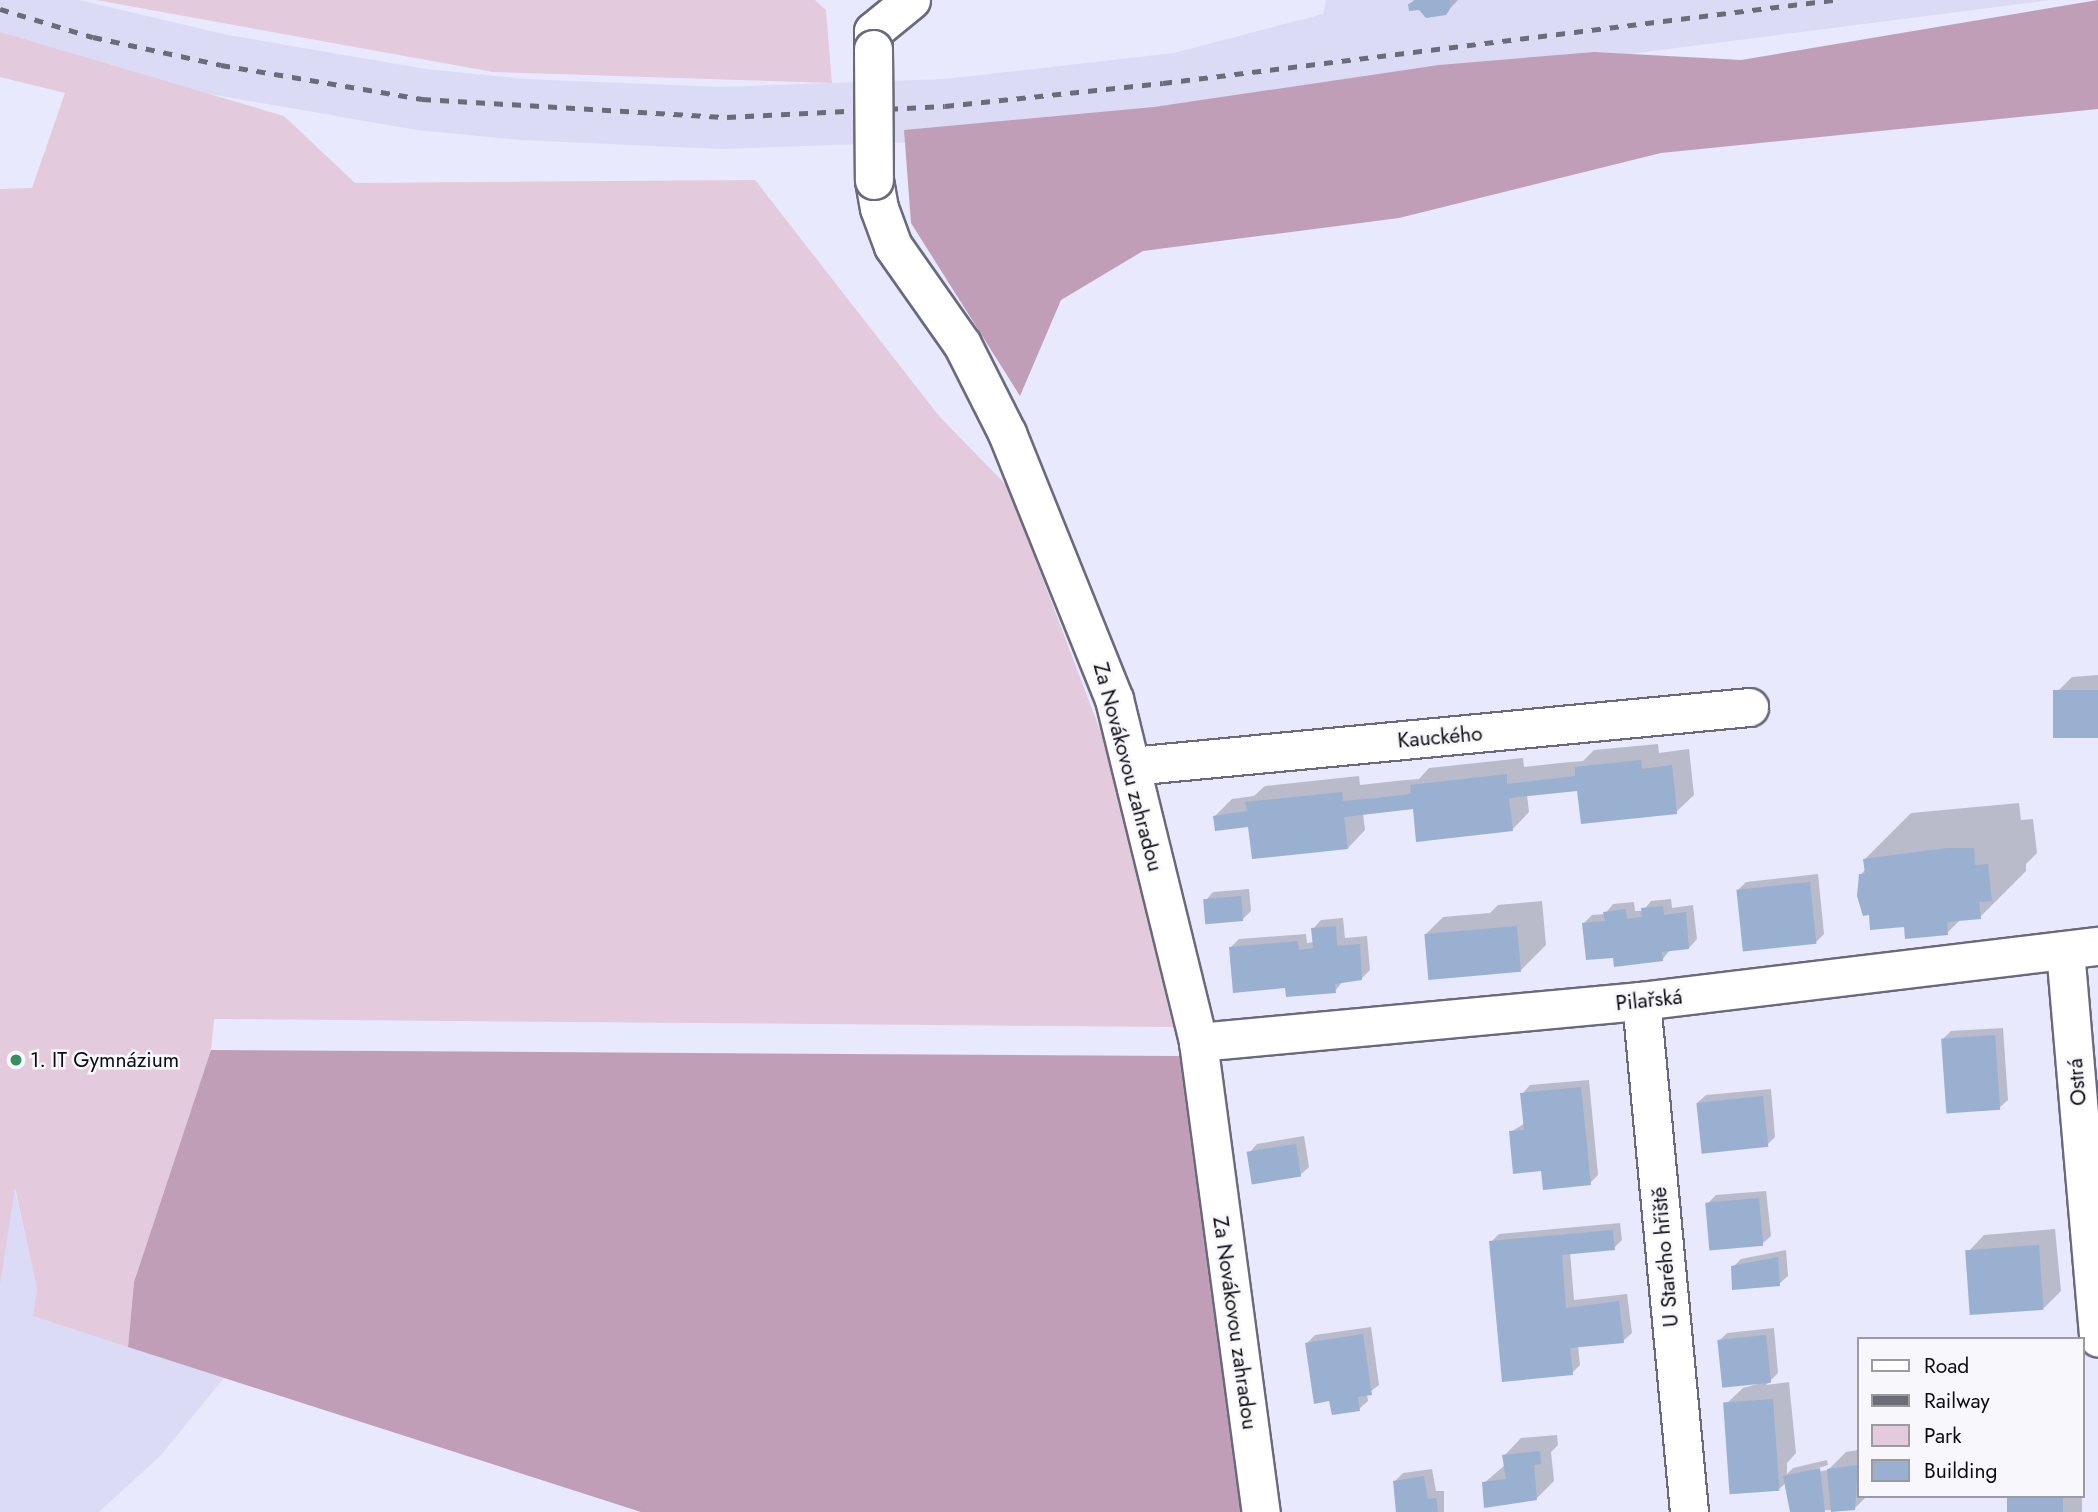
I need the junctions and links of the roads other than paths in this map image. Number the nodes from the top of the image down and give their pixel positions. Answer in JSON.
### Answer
{"nodes":[{"id":1,"x":911,"y":0,"type":"edge"},
{"id":2,"x":1749,"y":707,"type":"dead end"},
{"id":3,"x":1132,"y":766,"type":"junction"},
{"id":4,"x":2082,"y":948,"type":"edge"},
{"id":5,"x":1641,"y":1001,"type":"junction"},
{"id":6,"x":1198,"y":1042,"type":"junction"},
{"id":7,"x":2098,"y":1338,"type":"edge"},
{"id":8,"x":1261,"y":1512,"type":"edge"},
{"id":9,"x":1689,"y":1512,"type":"edge"}],
"edges":[{"from":1,"to":3,"type":"street","name":"Za Novákovou zahradou","bridge":true},
{"from":2,"to":3,"type":"street","name":"Kauckého"},
{"from":3,"to":6,"type":"street","name":"Za Novákovou zahradou"},
{"from":4,"to":5,"type":"street","name":"Pilařská"},
{"from":4,"to":7,"type":"street","name":"Ostrá"},
{"from":5,"to":6,"type":"street","name":"Pilařská"},
{"from":5,"to":9,"type":"street","name":"U Starého hřiště"},
{"from":6,"to":8,"type":"street","name":"Za Novákovou zahradou"}]}
